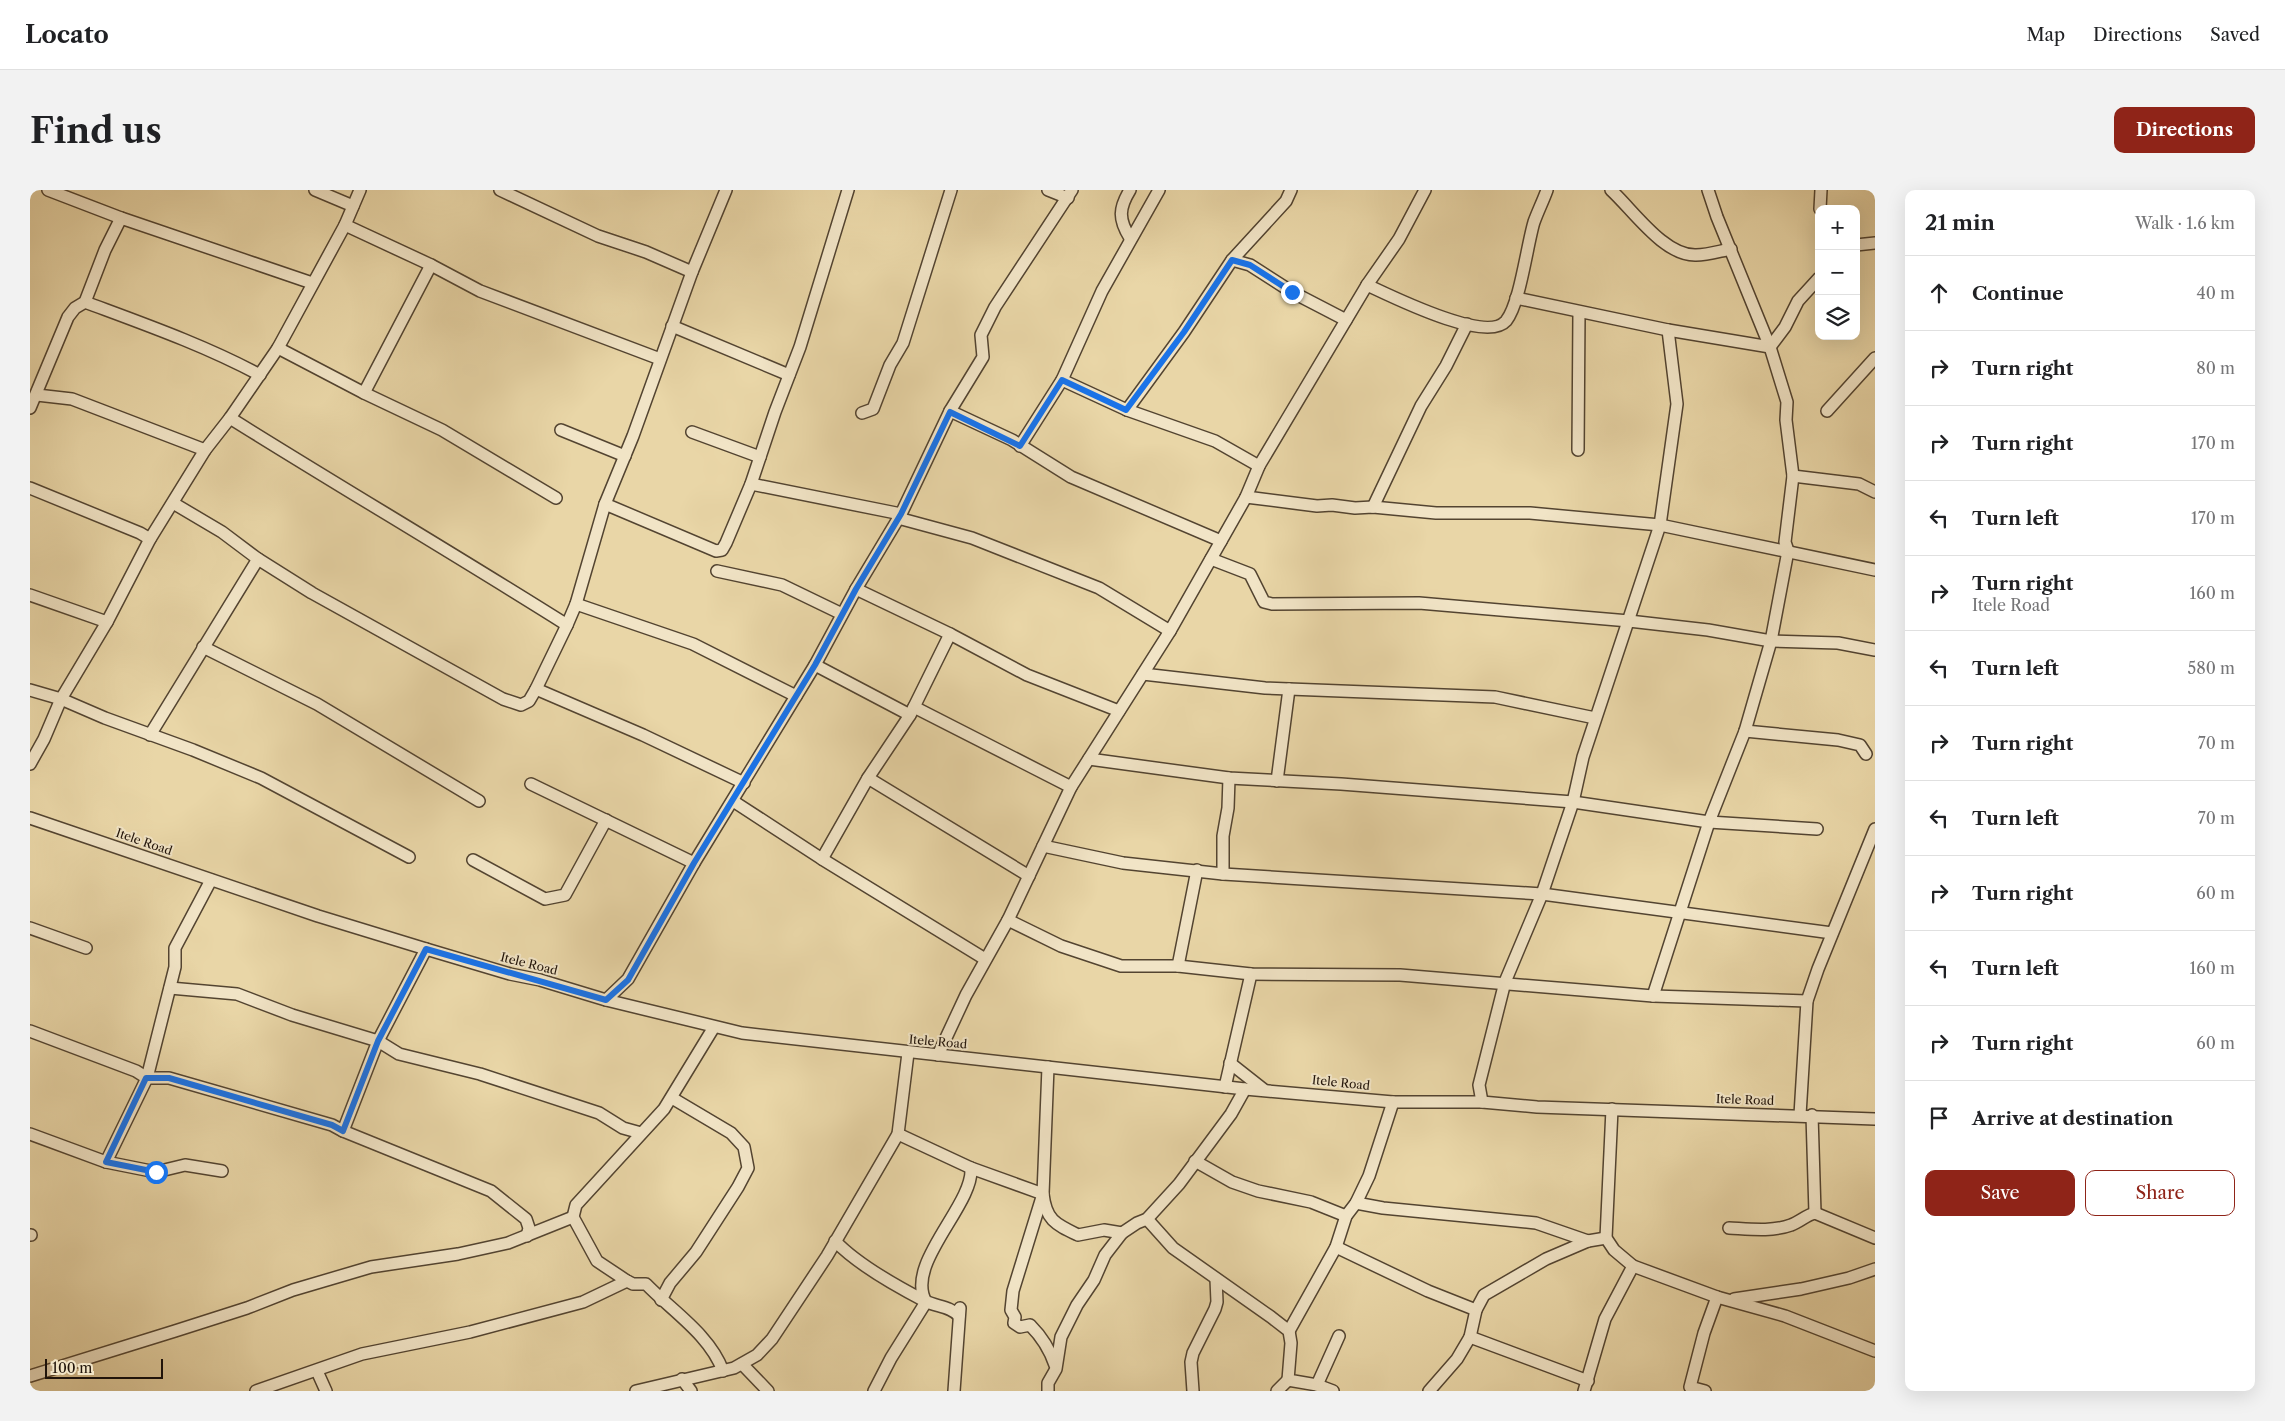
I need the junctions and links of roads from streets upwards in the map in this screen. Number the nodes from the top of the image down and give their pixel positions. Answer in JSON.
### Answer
{"nodes":[{"id":1,"x":48,"y":190,"type":"edge"},
{"id":2,"x":315,"y":190,"type":"edge"},
{"id":3,"x":360,"y":190,"type":"edge"},
{"id":4,"x":500,"y":190,"type":"edge"},
{"id":5,"x":726,"y":190,"type":"edge"},
{"id":6,"x":848,"y":190,"type":"edge"},
{"id":7,"x":952,"y":190,"type":"edge"},
{"id":8,"x":1048,"y":190,"type":"edge"},
{"id":9,"x":1130,"y":190,"type":"edge"},
{"id":10,"x":1159,"y":190,"type":"edge"},
{"id":11,"x":1291,"y":190,"type":"edge"},
{"id":12,"x":1423,"y":190,"type":"edge"},
{"id":13,"x":1547,"y":190,"type":"edge"},
{"id":14,"x":1610,"y":190,"type":"edge"},
{"id":15,"x":1708,"y":190,"type":"edge"},
{"id":16,"x":1821,"y":190,"type":"edge"},
{"id":17,"x":1070,"y":194,"type":"edge"},
{"id":18,"x":1820,"y":205,"type":"edge"},
{"id":19,"x":353,"y":206,"type":"junction"},
{"id":20,"x":121,"y":218,"type":"junction"},
{"id":21,"x":345,"y":226,"type":"junction"},
{"id":22,"x":1130,"y":238,"type":"junction"},
{"id":23,"x":1875,"y":243,"type":"edge"},
{"id":24,"x":1860,"y":245,"type":"edge"},
{"id":25,"x":1731,"y":249,"type":"junction"},
{"id":26,"x":1232,"y":260,"type":"junction"},
{"id":27,"x":431,"y":265,"type":"junction"},
{"id":28,"x":692,"y":272,"type":"junction"},
{"id":29,"x":1815,"y":282,"type":"edge"},
{"id":30,"x":312,"y":283,"type":"junction"},
{"id":31,"x":1367,"y":285,"type":"junction"},
{"id":32,"x":1516,"y":298,"type":"junction"},
{"id":33,"x":85,"y":302,"type":"junction"},
{"id":34,"x":1579,"y":312,"type":"junction"},
{"id":35,"x":1346,"y":320,"type":"junction"},
{"id":36,"x":1467,"y":324,"type":"junction"},
{"id":37,"x":672,"y":326,"type":"junction"},
{"id":38,"x":1668,"y":330,"type":"junction"},
{"id":39,"x":1770,"y":347,"type":"junction"},
{"id":40,"x":278,"y":348,"type":"junction"},
{"id":41,"x":1875,"y":358,"type":"edge"},
{"id":42,"x":660,"y":360,"type":"junction"},
{"id":43,"x":260,"y":375,"type":"junction"},
{"id":44,"x":789,"y":375,"type":"junction"},
{"id":45,"x":1062,"y":380,"type":"junction"},
{"id":46,"x":364,"y":393,"type":"junction"},
{"id":47,"x":37,"y":395,"type":"junction"},
{"id":48,"x":30,"y":408,"type":"edge"},
{"id":49,"x":1126,"y":410,"type":"junction"},
{"id":50,"x":1826,"y":410,"type":"dead end"},
{"id":51,"x":950,"y":412,"type":"junction"},
{"id":52,"x":862,"y":413,"type":"dead end"},
{"id":53,"x":230,"y":418,"type":"junction"},
{"id":54,"x":561,"y":430,"type":"dead end"},
{"id":55,"x":692,"y":432,"type":"dead end"},
{"id":56,"x":1020,"y":446,"type":"junction"},
{"id":57,"x":205,"y":450,"type":"junction"},
{"id":58,"x":1578,"y":450,"type":"dead end"},
{"id":59,"x":625,"y":456,"type":"junction"},
{"id":60,"x":760,"y":458,"type":"junction"},
{"id":61,"x":1259,"y":466,"type":"junction"},
{"id":62,"x":1793,"y":476,"type":"junction"},
{"id":63,"x":751,"y":484,"type":"junction"},
{"id":64,"x":30,"y":488,"type":"edge"},
{"id":65,"x":1875,"y":492,"type":"edge"},
{"id":66,"x":1246,"y":496,"type":"junction"},
{"id":67,"x":556,"y":498,"type":"dead end"},
{"id":68,"x":173,"y":503,"type":"junction"},
{"id":69,"x":605,"y":504,"type":"junction"},
{"id":70,"x":1373,"y":507,"type":"junction"},
{"id":71,"x":900,"y":516,"type":"junction"},
{"id":72,"x":1660,"y":525,"type":"junction"},
{"id":73,"x":150,"y":539,"type":"junction"},
{"id":74,"x":1221,"y":541,"type":"junction"},
{"id":75,"x":1788,"y":551,"type":"junction"},
{"id":76,"x":1211,"y":558,"type":"junction"},
{"id":77,"x":258,"y":559,"type":"junction"},
{"id":78,"x":1875,"y":570,"type":"edge"},
{"id":79,"x":717,"y":571,"type":"dead end"},
{"id":80,"x":856,"y":589,"type":"junction"},
{"id":81,"x":30,"y":595,"type":"edge"},
{"id":82,"x":576,"y":604,"type":"junction"},
{"id":83,"x":842,"y":614,"type":"junction"},
{"id":84,"x":1629,"y":621,"type":"junction"},
{"id":85,"x":107,"y":622,"type":"junction"},
{"id":86,"x":567,"y":625,"type":"junction"},
{"id":87,"x":1170,"y":631,"type":"junction"},
{"id":88,"x":950,"y":634,"type":"junction"},
{"id":89,"x":1772,"y":640,"type":"junction"},
{"id":90,"x":203,"y":647,"type":"junction"},
{"id":91,"x":1875,"y":650,"type":"edge"},
{"id":92,"x":815,"y":665,"type":"junction"},
{"id":93,"x":1144,"y":674,"type":"junction"},
{"id":94,"x":536,"y":689,"type":"junction"},
{"id":95,"x":1290,"y":689,"type":"junction"},
{"id":96,"x":30,"y":690,"type":"edge"},
{"id":97,"x":796,"y":696,"type":"junction"},
{"id":98,"x":61,"y":699,"type":"junction"},
{"id":99,"x":912,"y":711,"type":"junction"},
{"id":100,"x":1119,"y":711,"type":"junction"},
{"id":101,"x":1595,"y":718,"type":"junction"},
{"id":102,"x":1745,"y":731,"type":"junction"},
{"id":103,"x":150,"y":735,"type":"junction"},
{"id":104,"x":1866,"y":754,"type":"dead end"},
{"id":105,"x":1089,"y":759,"type":"junction"},
{"id":106,"x":30,"y":764,"type":"edge"},
{"id":107,"x":868,"y":778,"type":"junction"},
{"id":108,"x":1229,"y":778,"type":"junction"},
{"id":109,"x":1277,"y":782,"type":"junction"},
{"id":110,"x":744,"y":783,"type":"junction"},
{"id":111,"x":531,"y":784,"type":"dead end"},
{"id":112,"x":1071,"y":787,"type":"junction"},
{"id":113,"x":479,"y":800,"type":"dead end"},
{"id":114,"x":733,"y":801,"type":"junction"},
{"id":115,"x":1573,"y":802,"type":"junction"},
{"id":116,"x":30,"y":818,"type":"edge"},
{"id":117,"x":606,"y":820,"type":"junction"},
{"id":118,"x":1710,"y":822,"type":"junction"},
{"id":119,"x":1875,"y":829,"type":"edge"},
{"id":120,"x":1817,"y":830,"type":"dead end"},
{"id":121,"x":1043,"y":846,"type":"junction"},
{"id":122,"x":409,"y":857,"type":"dead end"},
{"id":123,"x":822,"y":859,"type":"junction"},
{"id":124,"x":473,"y":860,"type":"dead end"},
{"id":125,"x":694,"y":863,"type":"junction"},
{"id":126,"x":1197,"y":870,"type":"junction"},
{"id":127,"x":1223,"y":874,"type":"junction"},
{"id":128,"x":1029,"y":876,"type":"junction"},
{"id":129,"x":211,"y":880,"type":"junction"},
{"id":130,"x":1542,"y":894,"type":"junction"},
{"id":131,"x":1681,"y":911,"type":"junction"},
{"id":132,"x":1008,"y":920,"type":"junction"},
{"id":133,"x":30,"y":928,"type":"edge"},
{"id":134,"x":1832,"y":933,"type":"junction"},
{"id":135,"x":86,"y":948,"type":"dead end"},
{"id":136,"x":426,"y":949,"type":"junction"},
{"id":137,"x":986,"y":959,"type":"junction"},
{"id":138,"x":1178,"y":966,"type":"junction"},
{"id":139,"x":1251,"y":974,"type":"junction"},
{"id":140,"x":1505,"y":982,"type":"junction"},
{"id":141,"x":170,"y":988,"type":"junction"},
{"id":142,"x":1653,"y":996,"type":"junction"},
{"id":143,"x":606,"y":1000,"type":"junction"},
{"id":144,"x":1807,"y":1001,"type":"junction"},
{"id":145,"x":714,"y":1027,"type":"junction"},
{"id":146,"x":30,"y":1031,"type":"edge"},
{"id":147,"x":378,"y":1041,"type":"junction"},
{"id":148,"x":908,"y":1053,"type":"junction"},
{"id":149,"x":938,"y":1055,"type":"junction"},
{"id":150,"x":1230,"y":1063,"type":"junction"},
{"id":151,"x":1048,"y":1067,"type":"junction"},
{"id":152,"x":146,"y":1078,"type":"junction"},
{"id":153,"x":1225,"y":1087,"type":"junction"},
{"id":154,"x":1245,"y":1089,"type":"junction"},
{"id":155,"x":1263,"y":1089,"type":"junction"},
{"id":156,"x":672,"y":1098,"type":"junction"},
{"id":157,"x":1393,"y":1102,"type":"junction"},
{"id":158,"x":1477,"y":1102,"type":"junction"},
{"id":159,"x":1612,"y":1110,"type":"junction"},
{"id":160,"x":1806,"y":1115,"type":"junction"},
{"id":161,"x":1875,"y":1119,"type":"edge"},
{"id":162,"x":343,"y":1131,"type":"junction"},
{"id":163,"x":641,"y":1133,"type":"junction"},
{"id":164,"x":30,"y":1134,"type":"edge"},
{"id":165,"x":898,"y":1134,"type":"junction"},
{"id":166,"x":1195,"y":1161,"type":"junction"},
{"id":167,"x":106,"y":1162,"type":"junction"},
{"id":168,"x":972,"y":1168,"type":"junction"},
{"id":169,"x":222,"y":1171,"type":"dead end"},
{"id":170,"x":1043,"y":1194,"type":"junction"},
{"id":171,"x":1356,"y":1203,"type":"junction"},
{"id":172,"x":1815,"y":1213,"type":"junction"},
{"id":173,"x":573,"y":1216,"type":"junction"},
{"id":174,"x":1346,"y":1216,"type":"junction"},
{"id":175,"x":1147,"y":1219,"type":"junction"},
{"id":176,"x":1729,"y":1228,"type":"dead end"},
{"id":177,"x":1122,"y":1233,"type":"junction"},
{"id":178,"x":527,"y":1236,"type":"junction"},
{"id":179,"x":1606,"y":1238,"type":"junction"},
{"id":180,"x":1875,"y":1238,"type":"edge"},
{"id":181,"x":835,"y":1241,"type":"junction"},
{"id":182,"x":1588,"y":1242,"type":"junction"},
{"id":183,"x":1336,"y":1248,"type":"junction"},
{"id":184,"x":849,"y":1255,"type":"junction"},
{"id":185,"x":827,"y":1256,"type":"junction"},
{"id":186,"x":1633,"y":1266,"type":"junction"},
{"id":187,"x":1875,"y":1269,"type":"edge"},
{"id":188,"x":1216,"y":1279,"type":"junction"},
{"id":189,"x":627,"y":1281,"type":"junction"},
{"id":190,"x":1234,"y":1290,"type":"junction"},
{"id":191,"x":1717,"y":1297,"type":"junction"},
{"id":192,"x":661,"y":1300,"type":"junction"},
{"id":193,"x":1729,"y":1300,"type":"junction"},
{"id":194,"x":926,"y":1302,"type":"junction"},
{"id":195,"x":1217,"y":1302,"type":"junction"},
{"id":196,"x":1476,"y":1310,"type":"junction"},
{"id":197,"x":1289,"y":1331,"type":"junction"},
{"id":198,"x":1340,"y":1336,"type":"dead end"},
{"id":199,"x":1470,"y":1337,"type":"junction"},
{"id":200,"x":1875,"y":1351,"type":"edge"},
{"id":201,"x":742,"y":1364,"type":"junction"},
{"id":202,"x":1056,"y":1369,"type":"junction"},
{"id":203,"x":317,"y":1371,"type":"junction"},
{"id":204,"x":723,"y":1371,"type":"junction"},
{"id":205,"x":30,"y":1376,"type":"edge"},
{"id":206,"x":682,"y":1379,"type":"junction"},
{"id":207,"x":1288,"y":1380,"type":"junction"},
{"id":208,"x":1317,"y":1385,"type":"junction"},
{"id":209,"x":1586,"y":1386,"type":"edge"},
{"id":210,"x":1690,"y":1389,"type":"edge"},
{"id":211,"x":256,"y":1391,"type":"edge"},
{"id":212,"x":326,"y":1391,"type":"edge"},
{"id":213,"x":636,"y":1391,"type":"edge"},
{"id":214,"x":691,"y":1391,"type":"edge"},
{"id":215,"x":768,"y":1391,"type":"edge"},
{"id":216,"x":874,"y":1391,"type":"edge"},
{"id":217,"x":954,"y":1391,"type":"edge"},
{"id":218,"x":1048,"y":1391,"type":"edge"},
{"id":219,"x":1193,"y":1391,"type":"edge"},
{"id":220,"x":1278,"y":1391,"type":"edge"},
{"id":221,"x":1333,"y":1391,"type":"edge"},
{"id":222,"x":1429,"y":1391,"type":"edge"},
{"id":223,"x":1705,"y":1391,"type":"edge"}],
"edges":[{"from":1,"to":20,"type":"street"},
{"from":2,"to":19,"type":"street"},
{"from":3,"to":19,"type":"street"},
{"from":4,"to":28,"type":"street"},
{"from":5,"to":28,"type":"street"},
{"from":6,"to":44,"type":"street"},
{"from":7,"to":52,"type":"street"},
{"from":8,"to":17,"type":"street"},
{"from":9,"to":22,"type":"street"},
{"from":10,"to":22,"type":"street"},
{"from":11,"to":26,"type":"street"},
{"from":12,"to":31,"type":"street"},
{"from":13,"to":32,"type":"street"},
{"from":14,"to":25,"type":"street"},
{"from":15,"to":25,"type":"street"},
{"from":16,"to":18,"type":"street"},
{"from":17,"to":51,"type":"street"},
{"from":19,"to":21,"type":"street"},
{"from":20,"to":30,"type":"street"},
{"from":20,"to":33,"type":"street"},
{"from":21,"to":27,"type":"street"},
{"from":21,"to":30,"type":"street"},
{"from":22,"to":45,"type":"street"},
{"from":23,"to":24,"type":"street"},
{"from":25,"to":39,"type":"street"},
{"from":26,"to":35,"type":"street"},
{"from":26,"to":49,"type":"street"},
{"from":27,"to":42,"type":"street"},
{"from":27,"to":46,"type":"street"},
{"from":28,"to":37,"type":"street"},
{"from":29,"to":39,"type":"street"},
{"from":30,"to":40,"type":"street"},
{"from":31,"to":35,"type":"street"},
{"from":31,"to":36,"type":"street"},
{"from":32,"to":34,"type":"street"},
{"from":32,"to":36,"type":"street"},
{"from":33,"to":43,"type":"street"},
{"from":33,"to":47,"type":"street"},
{"from":34,"to":38,"type":"street"},
{"from":34,"to":58,"type":"street"},
{"from":35,"to":61,"type":"street"},
{"from":36,"to":70,"type":"street"},
{"from":37,"to":42,"type":"street"},
{"from":37,"to":44,"type":"street"},
{"from":38,"to":39,"type":"street"},
{"from":38,"to":72,"type":"street"},
{"from":39,"to":62,"type":"street"},
{"from":40,"to":43,"type":"street"},
{"from":40,"to":46,"type":"street"},
{"from":41,"to":50,"type":"street"},
{"from":42,"to":59,"type":"street"},
{"from":43,"to":53,"type":"street"},
{"from":44,"to":60,"type":"street"},
{"from":45,"to":49,"type":"street"},
{"from":45,"to":56,"type":"street"},
{"from":46,"to":67,"type":"street"},
{"from":47,"to":48,"type":"street"},
{"from":47,"to":57,"type":"street"},
{"from":49,"to":61,"type":"street"},
{"from":51,"to":56,"type":"street"},
{"from":51,"to":71,"type":"street"},
{"from":53,"to":57,"type":"street"},
{"from":53,"to":86,"type":"street"},
{"from":54,"to":59,"type":"street"},
{"from":55,"to":60,"type":"street"},
{"from":56,"to":74,"type":"street"},
{"from":57,"to":68,"type":"street"},
{"from":59,"to":69,"type":"street"},
{"from":60,"to":63,"type":"street"},
{"from":61,"to":66,"type":"street"},
{"from":62,"to":65,"type":"street"},
{"from":62,"to":75,"type":"street"},
{"from":63,"to":69,"type":"street"},
{"from":63,"to":71,"type":"street"},
{"from":64,"to":73,"type":"street"},
{"from":66,"to":70,"type":"street"},
{"from":66,"to":74,"type":"street"},
{"from":68,"to":73,"type":"street"},
{"from":68,"to":77,"type":"street"},
{"from":69,"to":82,"type":"street"},
{"from":70,"to":72,"type":"street"},
{"from":71,"to":80,"type":"street"},
{"from":71,"to":87,"type":"street"},
{"from":72,"to":75,"type":"street"},
{"from":72,"to":84,"type":"street"},
{"from":73,"to":85,"type":"street"},
{"from":74,"to":76,"type":"street"},
{"from":75,"to":78,"type":"street"},
{"from":75,"to":89,"type":"street"},
{"from":76,"to":84,"type":"street"},
{"from":76,"to":87,"type":"street"},
{"from":77,"to":90,"type":"street"},
{"from":77,"to":94,"type":"street"},
{"from":79,"to":83,"type":"street"},
{"from":80,"to":83,"type":"street"},
{"from":80,"to":88,"type":"street"},
{"from":81,"to":85,"type":"street"},
{"from":82,"to":86,"type":"street"},
{"from":82,"to":97,"type":"street"},
{"from":83,"to":92,"type":"street"},
{"from":84,"to":89,"type":"street"},
{"from":84,"to":101,"type":"street"},
{"from":85,"to":98,"type":"street"},
{"from":86,"to":94,"type":"street"},
{"from":87,"to":93,"type":"street"},
{"from":88,"to":99,"type":"street"},
{"from":88,"to":100,"type":"street"},
{"from":89,"to":91,"type":"street"},
{"from":89,"to":102,"type":"street"},
{"from":90,"to":103,"type":"street"},
{"from":90,"to":113,"type":"street"},
{"from":92,"to":97,"type":"street"},
{"from":92,"to":99,"type":"street"},
{"from":93,"to":95,"type":"street"},
{"from":93,"to":100,"type":"street"},
{"from":94,"to":110,"type":"street"},
{"from":95,"to":101,"type":"street"},
{"from":95,"to":109,"type":"street"},
{"from":96,"to":98,"type":"street"},
{"from":97,"to":110,"type":"street"},
{"from":98,"to":103,"type":"street"},
{"from":98,"to":106,"type":"street"},
{"from":99,"to":107,"type":"street"},
{"from":99,"to":112,"type":"street"},
{"from":100,"to":105,"type":"street"},
{"from":101,"to":115,"type":"street"},
{"from":102,"to":104,"type":"street"},
{"from":102,"to":118,"type":"street"},
{"from":103,"to":122,"type":"street"},
{"from":105,"to":108,"type":"street"},
{"from":105,"to":112,"type":"street"},
{"from":107,"to":123,"type":"street"},
{"from":107,"to":128,"type":"street"},
{"from":108,"to":109,"type":"street"},
{"from":108,"to":127,"type":"street"},
{"from":109,"to":115,"type":"street"},
{"from":110,"to":114,"type":"street"},
{"from":111,"to":117,"type":"street"},
{"from":112,"to":121,"type":"street"},
{"from":114,"to":123,"type":"street"},
{"from":114,"to":125,"type":"street"},
{"from":115,"to":118,"type":"street"},
{"from":115,"to":130,"type":"street"},
{"from":116,"to":129,"type":"street","name":"Itele Road"},
{"from":117,"to":124,"type":"street"},
{"from":117,"to":125,"type":"street"},
{"from":118,"to":120,"type":"street"},
{"from":118,"to":131,"type":"street"},
{"from":119,"to":134,"type":"street"},
{"from":121,"to":126,"type":"street"},
{"from":121,"to":128,"type":"street"},
{"from":123,"to":137,"type":"street"},
{"from":125,"to":143,"type":"street"},
{"from":126,"to":127,"type":"street"},
{"from":126,"to":138,"type":"street"},
{"from":127,"to":130,"type":"street"},
{"from":128,"to":132,"type":"street"},
{"from":129,"to":136,"type":"street","name":"Itele Road"},
{"from":129,"to":141,"type":"street"},
{"from":130,"to":131,"type":"street"},
{"from":130,"to":140,"type":"street"},
{"from":131,"to":134,"type":"street"},
{"from":131,"to":142,"type":"street"},
{"from":132,"to":137,"type":"street"},
{"from":132,"to":138,"type":"street"},
{"from":133,"to":135,"type":"street"},
{"from":134,"to":144,"type":"street"},
{"from":136,"to":143,"type":"street","name":"Itele Road"},
{"from":136,"to":147,"type":"street"},
{"from":137,"to":149,"type":"street"},
{"from":138,"to":139,"type":"street"},
{"from":139,"to":140,"type":"street"},
{"from":139,"to":150,"type":"street"},
{"from":140,"to":142,"type":"street"},
{"from":140,"to":158,"type":"street"},
{"from":141,"to":147,"type":"street"},
{"from":141,"to":152,"type":"street"},
{"from":142,"to":144,"type":"street"},
{"from":143,"to":145,"type":"street","name":"Itele Road"},
{"from":144,"to":160,"type":"street"},
{"from":145,"to":148,"type":"street","name":"Itele Road"},
{"from":145,"to":156,"type":"street"},
{"from":146,"to":152,"type":"street"},
{"from":147,"to":162,"type":"street"},
{"from":147,"to":163,"type":"street"},
{"from":148,"to":149,"type":"street","name":"Itele Road"},
{"from":148,"to":165,"type":"street"},
{"from":149,"to":151,"type":"street","name":"Itele Road"},
{"from":150,"to":153,"type":"street"},
{"from":150,"to":155,"type":"street"},
{"from":151,"to":153,"type":"street","name":"Itele Road"},
{"from":151,"to":170,"type":"street"},
{"from":152,"to":162,"type":"street"},
{"from":152,"to":167,"type":"street"},
{"from":153,"to":154,"type":"street","name":"Itele Road"},
{"from":154,"to":155,"type":"street","name":"Itele Road"},
{"from":154,"to":166,"type":"street"},
{"from":155,"to":157,"type":"street","name":"Itele Road"},
{"from":156,"to":163,"type":"street"},
{"from":156,"to":192,"type":"street"},
{"from":157,"to":158,"type":"street","name":"Itele Road"},
{"from":157,"to":171,"type":"street"},
{"from":158,"to":159,"type":"street","name":"Itele Road"},
{"from":159,"to":160,"type":"street","name":"Itele Road"},
{"from":159,"to":179,"type":"street"},
{"from":160,"to":161,"type":"street","name":"Itele Road"},
{"from":160,"to":172,"type":"street"},
{"from":162,"to":178,"type":"street"},
{"from":163,"to":173,"type":"street"},
{"from":164,"to":167,"type":"street"},
{"from":165,"to":168,"type":"street"},
{"from":165,"to":181,"type":"street"},
{"from":166,"to":174,"type":"street"},
{"from":166,"to":175,"type":"street"},
{"from":167,"to":169,"type":"street"},
{"from":168,"to":170,"type":"street"},
{"from":168,"to":194,"type":"street"},
{"from":170,"to":177,"type":"street"},
{"from":170,"to":202,"type":"street"},
{"from":171,"to":174,"type":"street"},
{"from":171,"to":182,"type":"street"},
{"from":172,"to":176,"type":"street"},
{"from":172,"to":180,"type":"street"},
{"from":173,"to":178,"type":"street"},
{"from":173,"to":189,"type":"street"},
{"from":174,"to":183,"type":"street"},
{"from":175,"to":177,"type":"street"},
{"from":175,"to":188,"type":"street"},
{"from":177,"to":202,"type":"street"},
{"from":178,"to":205,"type":"street"},
{"from":179,"to":182,"type":"street"},
{"from":179,"to":186,"type":"street"},
{"from":181,"to":184,"type":"street"},
{"from":181,"to":185,"type":"street"},
{"from":182,"to":196,"type":"street"},
{"from":183,"to":196,"type":"street"},
{"from":183,"to":197,"type":"street"},
{"from":184,"to":185,"type":"street"},
{"from":184,"to":194,"type":"street"},
{"from":185,"to":201,"type":"street"},
{"from":186,"to":191,"type":"street"},
{"from":186,"to":209,"type":"street"},
{"from":187,"to":193,"type":"street"},
{"from":188,"to":190,"type":"street"},
{"from":188,"to":195,"type":"street"},
{"from":189,"to":192,"type":"street"},
{"from":189,"to":203,"type":"street"},
{"from":190,"to":195,"type":"street"},
{"from":190,"to":197,"type":"street"},
{"from":191,"to":193,"type":"street"},
{"from":191,"to":210,"type":"street"},
{"from":192,"to":204,"type":"street"},
{"from":193,"to":200,"type":"street"},
{"from":194,"to":216,"type":"street"},
{"from":194,"to":217,"type":"street"},
{"from":195,"to":219,"type":"street"},
{"from":196,"to":199,"type":"street"},
{"from":197,"to":207,"type":"street"},
{"from":198,"to":208,"type":"street"},
{"from":199,"to":209,"type":"street"},
{"from":199,"to":222,"type":"street"},
{"from":201,"to":204,"type":"street"},
{"from":201,"to":215,"type":"street"},
{"from":202,"to":218,"type":"street"},
{"from":203,"to":211,"type":"street"},
{"from":203,"to":212,"type":"street"},
{"from":204,"to":206,"type":"street"},
{"from":206,"to":213,"type":"street"},
{"from":206,"to":214,"type":"street"},
{"from":207,"to":208,"type":"street"},
{"from":207,"to":220,"type":"street"},
{"from":208,"to":221,"type":"street"},
{"from":210,"to":223,"type":"street"}]}
